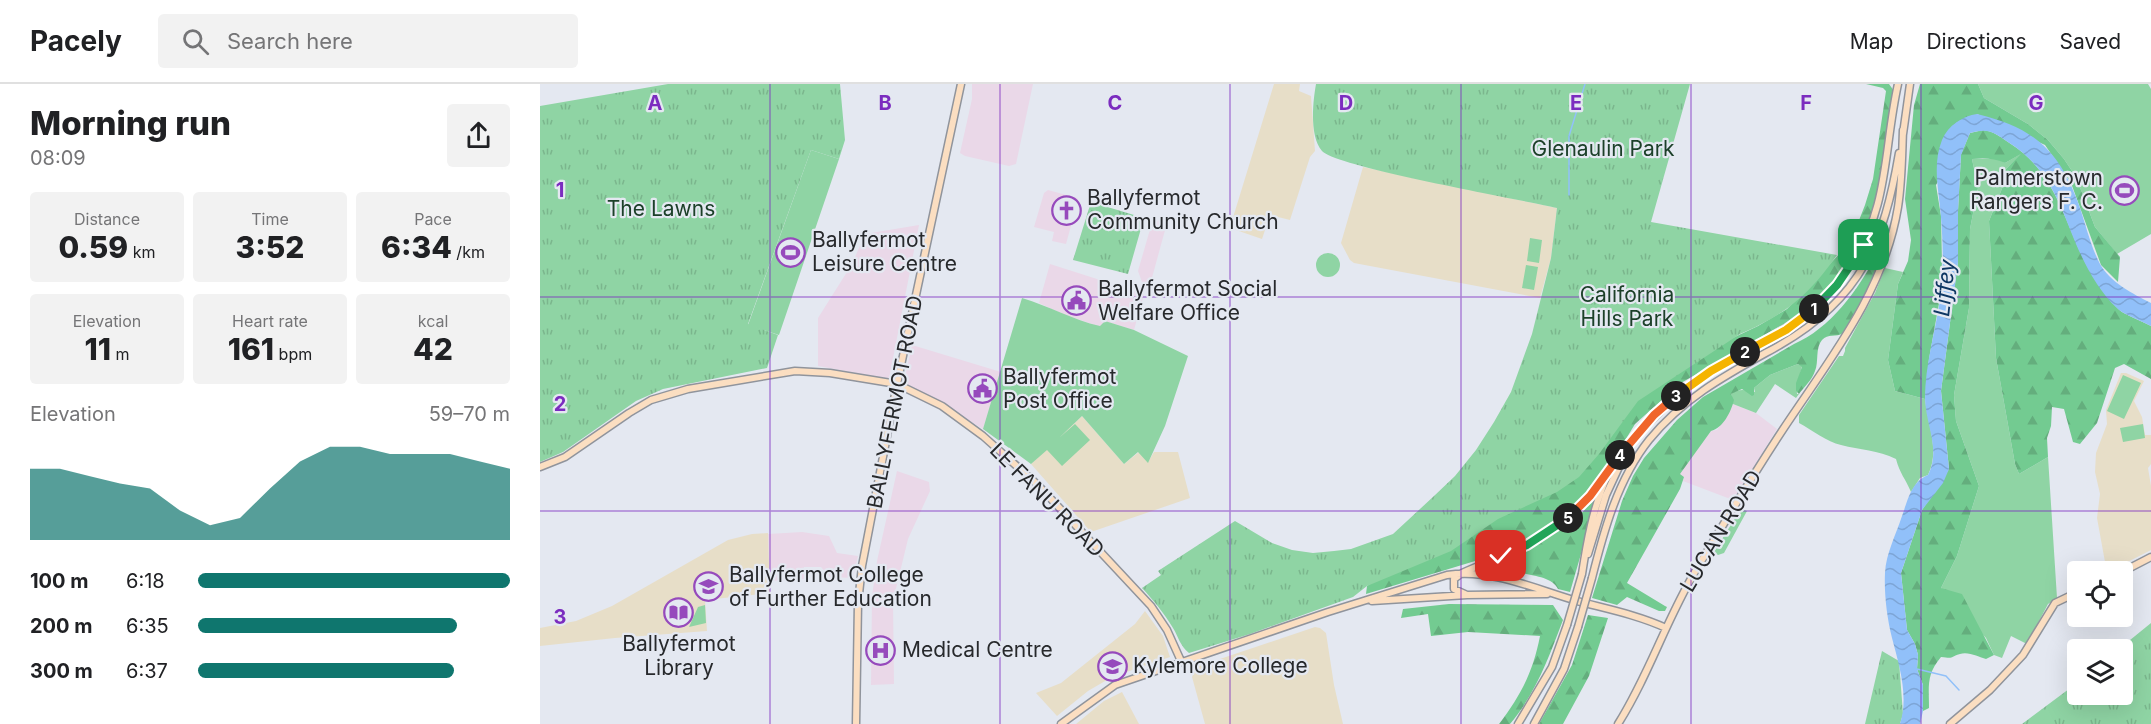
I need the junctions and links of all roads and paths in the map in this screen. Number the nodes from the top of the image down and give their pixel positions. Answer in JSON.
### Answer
{"nodes":[{"id":1,"x":961,"y":84,"type":"edge"},
{"id":2,"x":1898,"y":84,"type":"edge"},
{"id":3,"x":1910,"y":84,"type":"edge"},
{"id":4,"x":1903,"y":130,"type":"junction"},
{"id":5,"x":897,"y":384,"type":"junction"},
{"id":6,"x":1631,"y":443,"type":"junction"},
{"id":7,"x":540,"y":467,"type":"edge"},
{"id":8,"x":1608,"y":475,"type":"junction"},
{"id":9,"x":2151,"y":556,"type":"edge"},
{"id":10,"x":2133,"y":566,"type":"edge"},
{"id":11,"x":1462,"y":573,"type":"junction"},
{"id":12,"x":1582,"y":574,"type":"junction"},
{"id":13,"x":1552,"y":594,"type":"junction"},
{"id":14,"x":1467,"y":595,"type":"junction"},
{"id":15,"x":2067,"y":597,"type":"edge"},
{"id":16,"x":1362,"y":602,"type":"junction"},
{"id":17,"x":1666,"y":628,"type":"junction"},
{"id":18,"x":1181,"y":662,"type":"junction"},
{"id":19,"x":856,"y":724,"type":"edge"},
{"id":20,"x":1061,"y":724,"type":"edge"},
{"id":21,"x":1518,"y":724,"type":"edge"},
{"id":22,"x":1534,"y":724,"type":"edge"},
{"id":23,"x":1618,"y":724,"type":"edge"},
{"id":24,"x":1950,"y":724,"type":"edge"}],
"edges":[{"from":1,"to":5,"type":"main road","name":"BALLYFERMOT ROAD"},
{"from":2,"to":6,"type":"main road"},
{"from":3,"to":4,"type":"main road"},
{"from":4,"to":17,"type":"main road","name":"LUCAN ROAD"},
{"from":4,"to":22,"type":"main road","bridge":true},
{"from":5,"to":7,"type":"main road","name":"LE FANU ROAD"},
{"from":5,"to":18,"type":"main road","name":"LE FANU ROAD"},
{"from":5,"to":19,"type":"main road","name":"BALLYFERMOT ROAD"},
{"from":6,"to":8,"type":"main road"},
{"from":6,"to":12,"type":"main road"},
{"from":8,"to":11,"type":"main road"},
{"from":8,"to":12,"type":"main road"},
{"from":9,"to":10,"type":"main road"},
{"from":11,"to":13,"type":"main road"},
{"from":11,"to":14,"type":"main road"},
{"from":11,"to":16,"type":"main road"},
{"from":12,"to":21,"type":"main road","bridge":true},
{"from":13,"to":14,"type":"main road"},
{"from":13,"to":17,"type":"main road"},
{"from":14,"to":16,"type":"main road"},
{"from":15,"to":24,"type":"main road"},
{"from":16,"to":18,"type":"main road"},
{"from":17,"to":23,"type":"main road","name":"LUCAN ROAD"},
{"from":18,"to":20,"type":"main road"}]}
